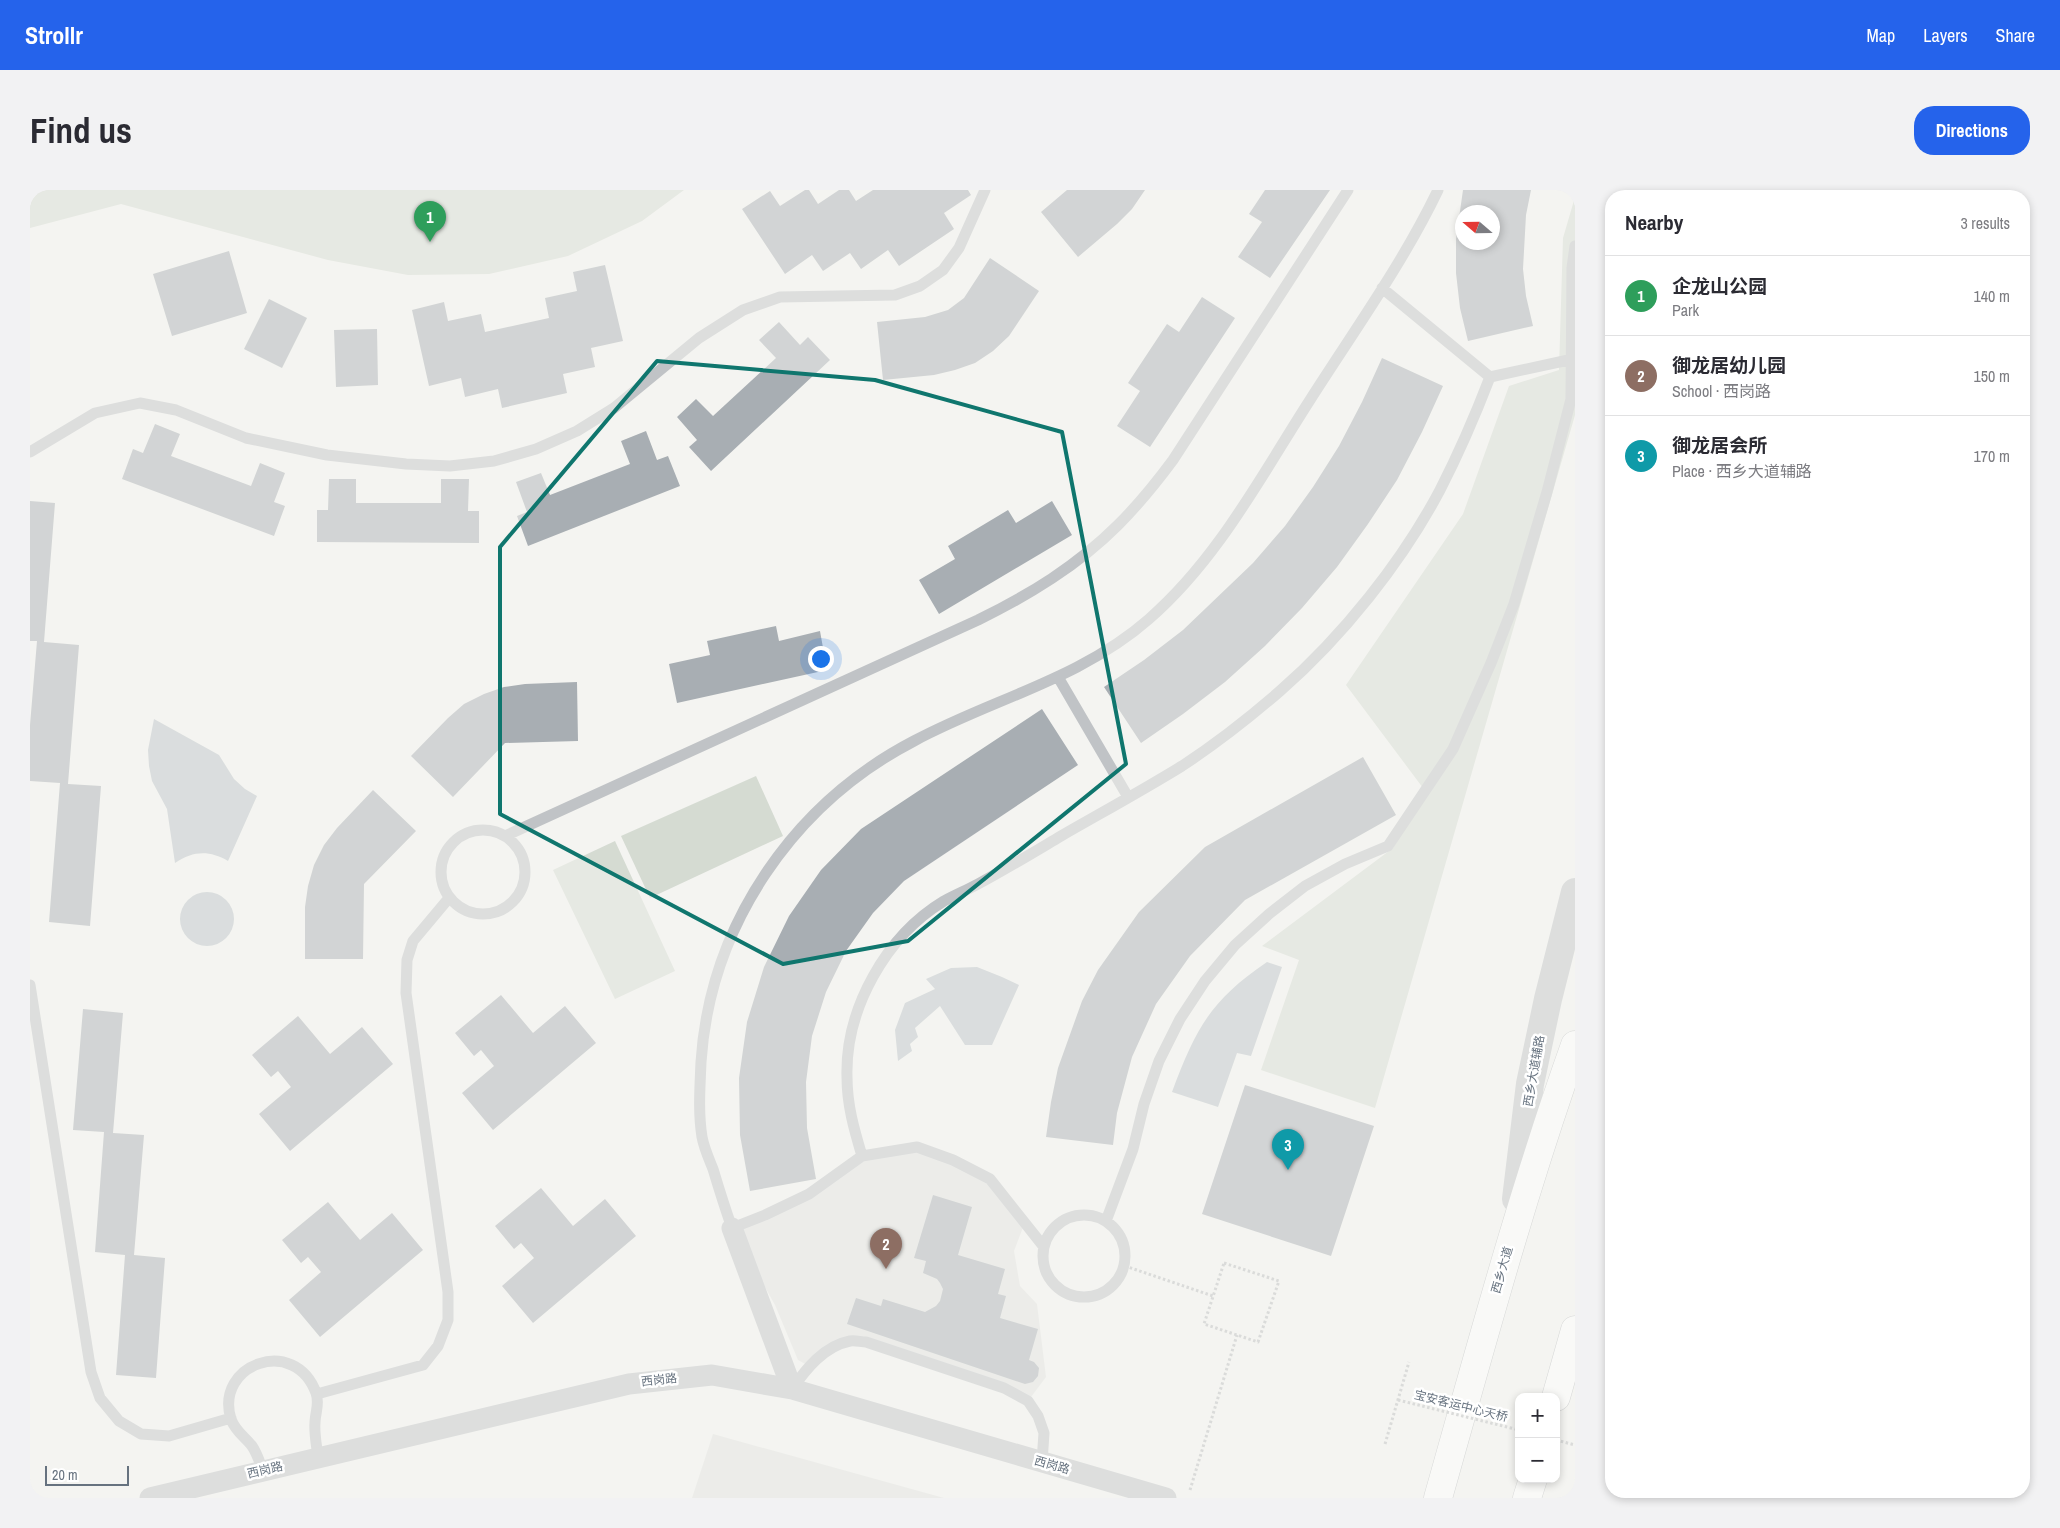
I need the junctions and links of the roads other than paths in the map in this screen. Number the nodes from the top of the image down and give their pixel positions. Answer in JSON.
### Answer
{"nodes":[{"id":1,"x":985,"y":190,"type":"edge"},
{"id":2,"x":1348,"y":190,"type":"edge"},
{"id":3,"x":1438,"y":190,"type":"edge"},
{"id":4,"x":1575,"y":246,"type":"edge"},
{"id":5,"x":1382,"y":288,"type":"junction"},
{"id":6,"x":1573,"y":359,"type":"junction"},
{"id":7,"x":1490,"y":377,"type":"junction"},
{"id":8,"x":30,"y":452,"type":"edge"},
{"id":9,"x":1058,"y":677,"type":"junction"},
{"id":10,"x":1128,"y":797,"type":"junction"},
{"id":11,"x":505,"y":836,"type":"junction"},
{"id":12,"x":1575,"y":892,"type":"edge"},
{"id":13,"x":449,"y":898,"type":"junction"},
{"id":14,"x":30,"y":986,"type":"edge"},
{"id":15,"x":1575,"y":1045,"type":"edge"},
{"id":16,"x":862,"y":1156,"type":"junction"},
{"id":17,"x":1106,"y":1221,"type":"junction"},
{"id":18,"x":732,"y":1228,"type":"junction"},
{"id":19,"x":1044,"y":1247,"type":"junction"},
{"id":20,"x":1506,"y":1253,"type":"junction"},
{"id":21,"x":1575,"y":1330,"type":"edge"},
{"id":22,"x":792,"y":1389,"type":"junction"},
{"id":23,"x":1557,"y":1393,"type":"edge"},
{"id":24,"x":317,"y":1394,"type":"junction"},
{"id":25,"x":231,"y":1418,"type":"junction"},
{"id":26,"x":318,"y":1458,"type":"junction"},
{"id":27,"x":1042,"y":1462,"type":"junction"},
{"id":28,"x":263,"y":1471,"type":"junction"},
{"id":29,"x":1532,"y":1483,"type":"edge"},
{"id":30,"x":150,"y":1498,"type":"edge"},
{"id":31,"x":1166,"y":1498,"type":"edge"},
{"id":32,"x":1438,"y":1498,"type":"edge"},
{"id":33,"x":1528,"y":1498,"type":"edge"}],
"edges":[{"from":1,"to":8,"type":"lane"},
{"from":2,"to":11,"type":"lane"},
{"from":3,"to":5,"type":"lane"},
{"from":4,"to":6,"type":"lane"},
{"from":5,"to":7,"type":"lane"},
{"from":5,"to":9,"type":"lane"},
{"from":6,"to":7,"type":"lane"},
{"from":6,"to":17,"type":"lane"},
{"from":7,"to":10,"type":"lane"},
{"from":9,"to":10,"type":"lane"},
{"from":9,"to":18,"type":"lane"},
{"from":10,"to":16,"type":"lane"},
{"from":11,"to":13,"type":"lane"},
{"from":11,"to":13,"type":"lane"},
{"from":12,"to":20,"type":"street","name":"西乡大道辅路"},
{"from":13,"to":24,"type":"lane"},
{"from":14,"to":25,"type":"lane"},
{"from":15,"to":20,"type":"main road","name":"西乡大道"},
{"from":16,"to":18,"type":"lane"},
{"from":16,"to":19,"type":"lane"},
{"from":17,"to":19,"type":"lane"},
{"from":17,"to":19,"type":"lane"},
{"from":18,"to":22,"type":"street"},
{"from":20,"to":32,"type":"main road","name":"西乡大道"},
{"from":21,"to":23,"type":"main road"},
{"from":22,"to":26,"type":"street","name":"西岗路"},
{"from":22,"to":27,"type":"street","name":"西岗路"},
{"from":22,"to":27,"type":"lane"},
{"from":24,"to":25,"type":"lane"},
{"from":24,"to":26,"type":"lane"},
{"from":25,"to":28,"type":"lane"},
{"from":26,"to":28,"type":"street","name":"西岗路"},
{"from":27,"to":31,"type":"street","name":"西岗路"},
{"from":28,"to":30,"type":"street","name":"西岗路"},
{"from":29,"to":33,"type":"main road"}]}
